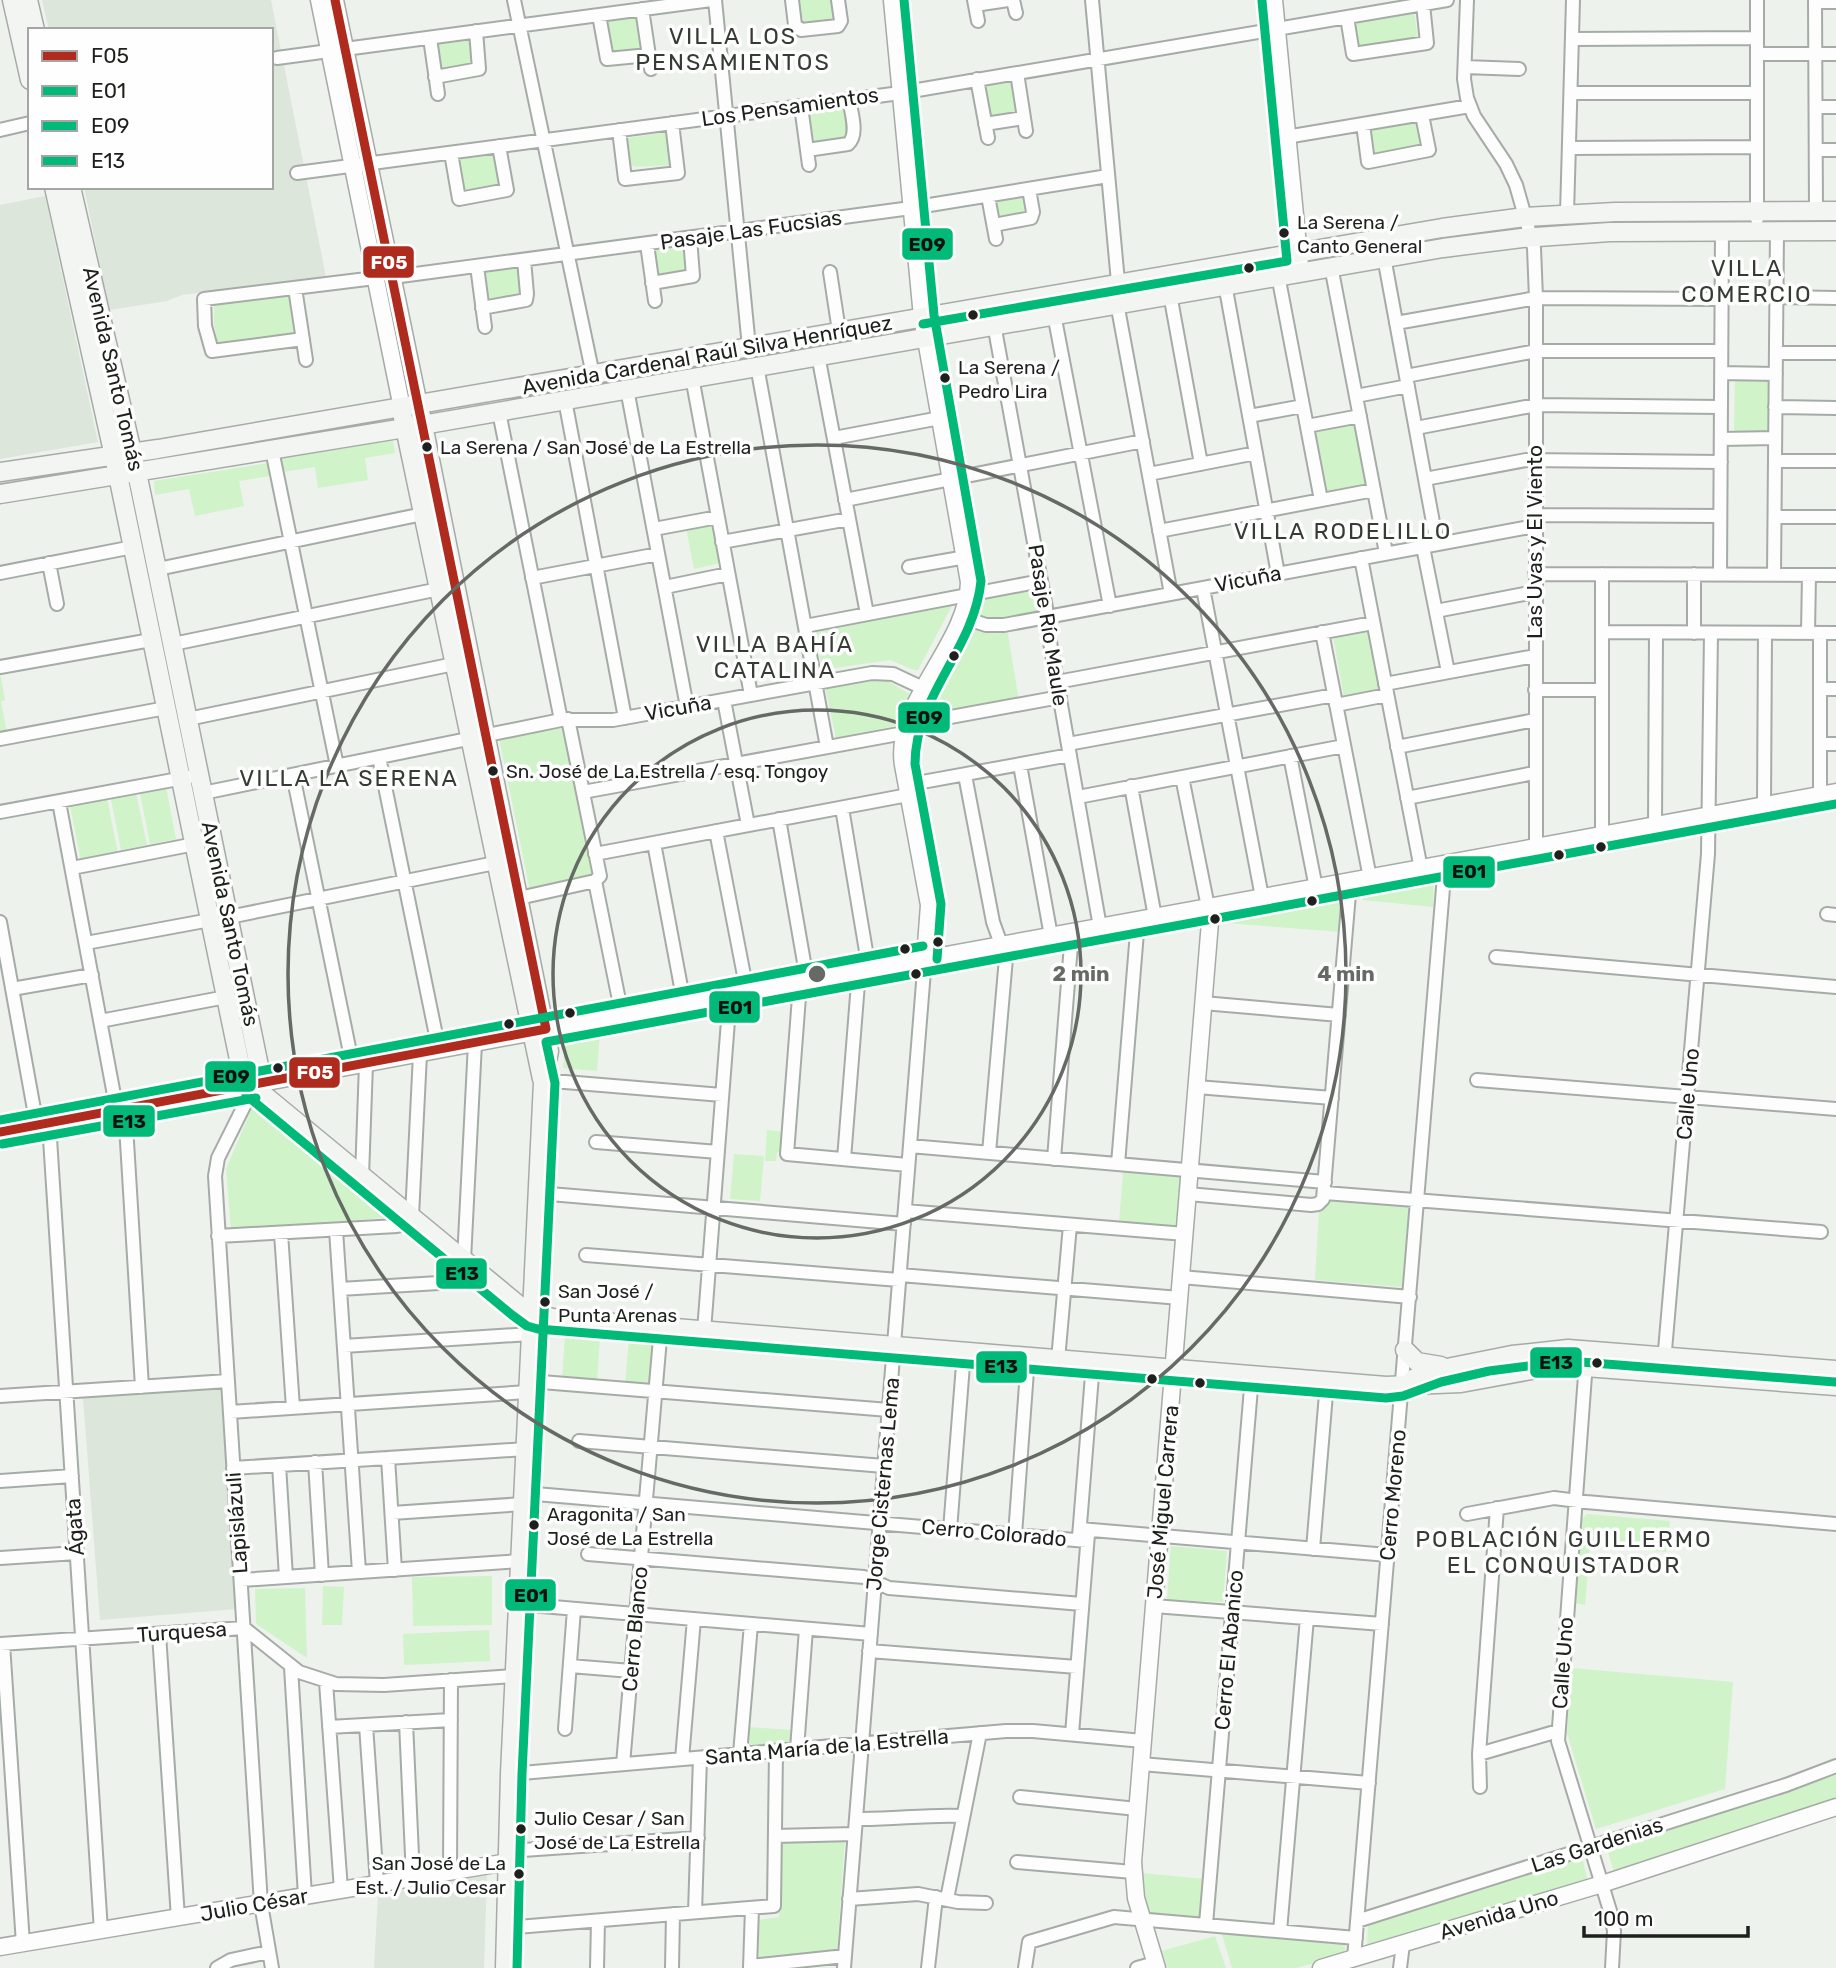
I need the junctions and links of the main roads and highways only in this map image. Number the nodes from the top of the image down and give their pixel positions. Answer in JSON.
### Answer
{"nodes":[{"id":1,"x":12,"y":0,"type":"edge"},
{"id":2,"x":28,"y":0,"type":"edge"},
{"id":3,"x":35,"y":28,"type":"edge"},
{"id":4,"x":28,"y":71,"type":"edge"},
{"id":5,"x":55,"y":189,"type":"edge"},
{"id":6,"x":71,"y":189,"type":"edge"},
{"id":7,"x":1836,"y":211,"type":"edge"},
{"id":8,"x":1836,"y":231,"type":"edge"},
{"id":9,"x":411,"y":406,"type":"junction"},
{"id":10,"x":414,"y":426,"type":"junction"},
{"id":11,"x":122,"y":455,"type":"junction"},
{"id":12,"x":0,"y":472,"type":"edge"},
{"id":13,"x":126,"y":474,"type":"junction"},
{"id":14,"x":0,"y":494,"type":"edge"},
{"id":15,"x":478,"y":737,"type":"junction"},
{"id":16,"x":538,"y":1031,"type":"junction"},
{"id":17,"x":254,"y":1086,"type":"junction"},
{"id":18,"x":532,"y":1315,"type":"junction"},
{"id":19,"x":1405,"y":1350,"type":"road end"},
{"id":20,"x":1587,"y":1358,"type":"junction"},
{"id":21,"x":1664,"y":1364,"type":"junction"},
{"id":22,"x":1452,"y":1367,"type":"junction"},
{"id":23,"x":1836,"y":1370,"type":"edge"},
{"id":24,"x":1403,"y":1385,"type":"junction"},
{"id":25,"x":1836,"y":1387,"type":"edge"},
{"id":26,"x":505,"y":1968,"type":"edge"}],
"edges":[{"from":1,"to":4,"type":"main road"},
{"from":2,"to":3,"type":"main road"},
{"from":5,"to":11,"type":"main road","name":"Avenida Santo Tomás"},
{"from":6,"to":11,"type":"main road","name":"Avenida Santo Tomás"},
{"from":7,"to":9,"type":"main road","name":"Avenida Cardenal Raúl Silva Henríquez"},
{"from":8,"to":10,"type":"main road","name":"Avenida Cardenal Raúl Silva Henríquez"},
{"from":9,"to":10,"type":"main road"},
{"from":9,"to":11,"type":"main road","name":"Avenida Cardenal Raúl Silva Henríquez"},
{"from":10,"to":13,"type":"main road","name":"Avenida Cardenal Raúl Silva Henríquez"},
{"from":10,"to":15,"type":"main road"},
{"from":10,"to":15,"type":"main road"},
{"from":11,"to":12,"type":"main road","name":"Avenida Cardenal Raúl Silva Henríquez"},
{"from":11,"to":13,"type":"main road","name":"Avenida Santo Tomás"},
{"from":13,"to":14,"type":"main road","name":"Avenida Cardenal Raúl Silva Henríquez"},
{"from":13,"to":17,"type":"main road","name":"Avenida Santo Tomás"},
{"from":13,"to":17,"type":"main road","name":"Avenida Santo Tomás"},
{"from":15,"to":16,"type":"main road"},
{"from":15,"to":16,"type":"main road"},
{"from":16,"to":18,"type":"main road"},
{"from":17,"to":18,"type":"main road"},
{"from":18,"to":24,"type":"main road"},
{"from":18,"to":26,"type":"main road"},
{"from":19,"to":22,"type":"main road"},
{"from":20,"to":21,"type":"main road"},
{"from":20,"to":22,"type":"main road"},
{"from":20,"to":24,"type":"main road"},
{"from":21,"to":23,"type":"main road"},
{"from":21,"to":25,"type":"main road"},
{"from":22,"to":24,"type":"main road"}]}
